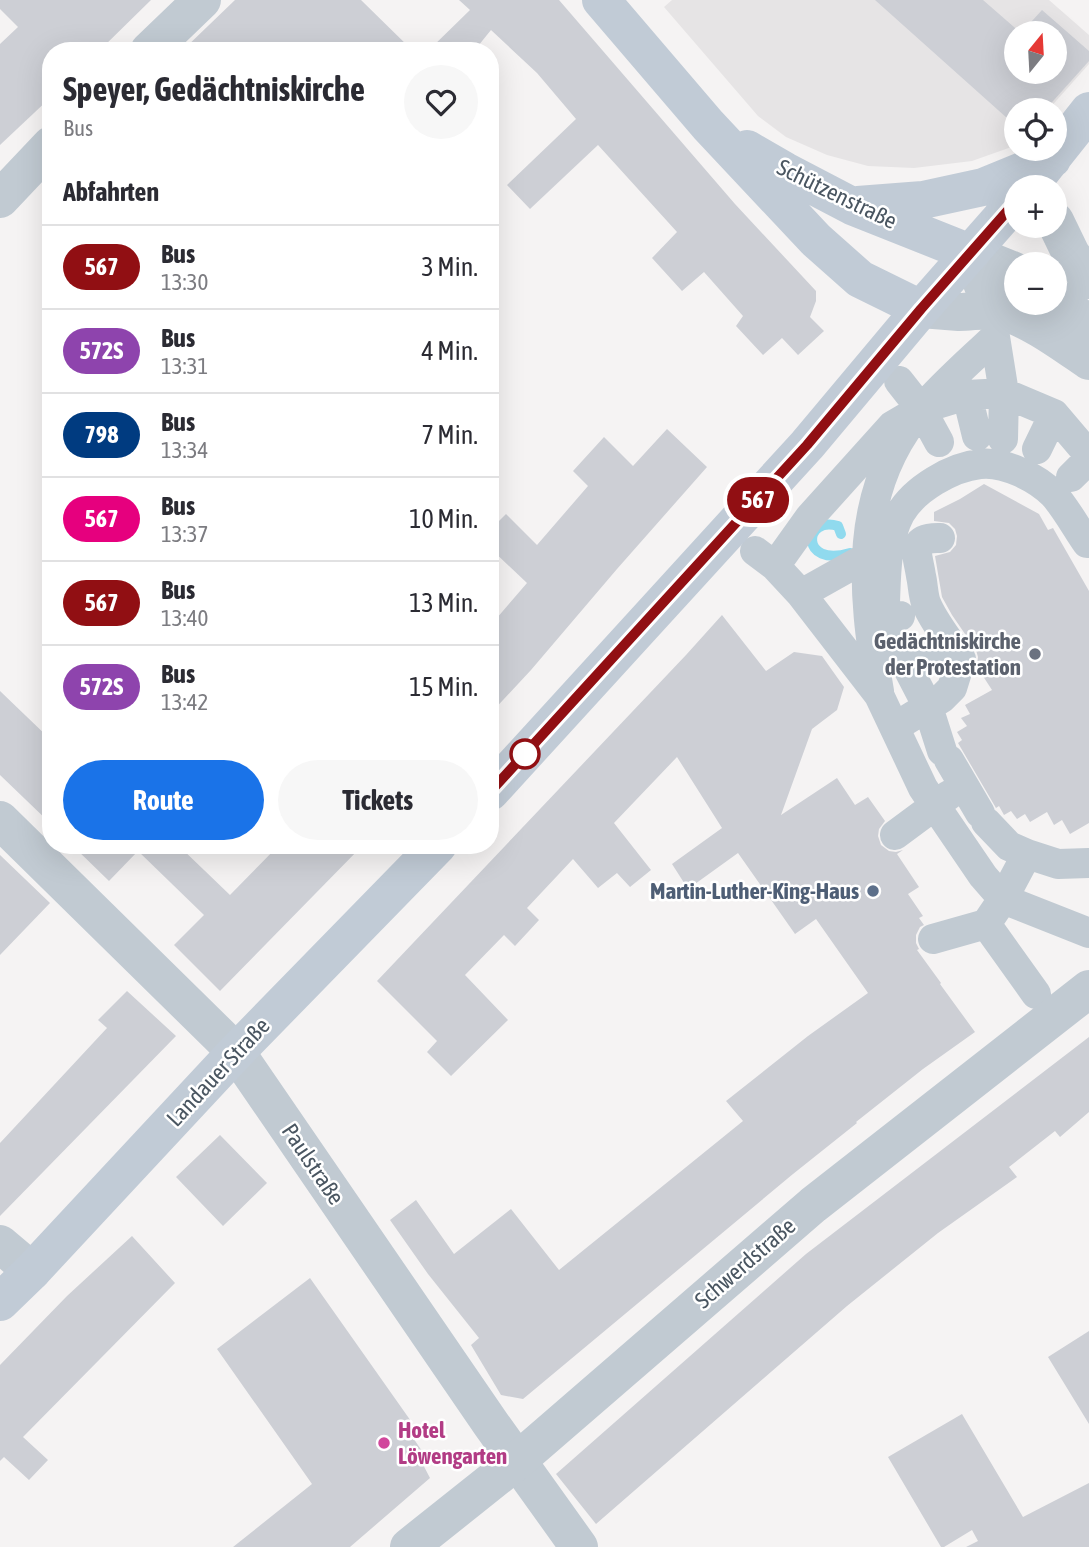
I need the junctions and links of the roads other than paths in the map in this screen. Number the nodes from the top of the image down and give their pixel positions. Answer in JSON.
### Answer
{"nodes":[{"id":1,"x":202,"y":0,"type":"edge"},
{"id":2,"x":601,"y":0,"type":"edge"},
{"id":3,"x":158,"y":42,"type":"edge"},
{"id":4,"x":1089,"y":111,"type":"edge"},
{"id":5,"x":708,"y":125,"type":"junction"},
{"id":6,"x":42,"y":155,"type":"edge"},
{"id":7,"x":1050,"y":173,"type":"edge"},
{"id":8,"x":0,"y":199,"type":"edge"},
{"id":9,"x":852,"y":206,"type":"junction"},
{"id":10,"x":1004,"y":215,"type":"edge"},
{"id":11,"x":1063,"y":238,"type":"edge"},
{"id":12,"x":970,"y":253,"type":"junction"},
{"id":13,"x":1004,"y":267,"type":"edge"},
{"id":14,"x":1089,"y":280,"type":"edge"},
{"id":15,"x":1067,"y":307,"type":"edge"},
{"id":16,"x":921,"y":309,"type":"junction"},
{"id":17,"x":1002,"y":312,"type":"junction"},
{"id":18,"x":1089,"y":325,"type":"edge"},
{"id":19,"x":1089,"y":361,"type":"edge"},
{"id":20,"x":899,"y":382,"type":"dead end"},
{"id":21,"x":1004,"y":393,"type":"junction"},
{"id":22,"x":967,"y":395,"type":"junction"},
{"id":23,"x":921,"y":409,"type":"junction"},
{"id":24,"x":1054,"y":414,"type":"junction"},
{"id":25,"x":1005,"y":456,"type":"junction"},
{"id":26,"x":1073,"y":474,"type":"edge"},
{"id":27,"x":1089,"y":542,"type":"edge"},
{"id":28,"x":907,"y":543,"type":"junction"},
{"id":29,"x":801,"y":594,"type":"junction"},
{"id":30,"x":928,"y":707,"type":"junction"},
{"id":31,"x":895,"y":727,"type":"junction"},
{"id":32,"x":499,"y":782,"type":"edge"},
{"id":33,"x":956,"y":791,"type":"junction"},
{"id":34,"x":0,"y":820,"type":"edge"},
{"id":35,"x":895,"y":835,"type":"dead end"},
{"id":36,"x":429,"y":854,"type":"edge"},
{"id":37,"x":1027,"y":854,"type":"junction"},
{"id":38,"x":1089,"y":863,"type":"edge"},
{"id":39,"x":1003,"y":899,"type":"junction"},
{"id":40,"x":986,"y":924,"type":"junction"},
{"id":41,"x":1089,"y":933,"type":"edge"},
{"id":42,"x":933,"y":939,"type":"dead end"},
{"id":43,"x":1089,"y":989,"type":"edge"},
{"id":44,"x":1036,"y":994,"type":"dead end"},
{"id":45,"x":236,"y":1052,"type":"junction"},
{"id":46,"x":0,"y":1244,"type":"edge"},
{"id":47,"x":32,"y":1271,"type":"junction"},
{"id":48,"x":0,"y":1301,"type":"edge"},
{"id":49,"x":517,"y":1461,"type":"junction"},
{"id":50,"x":409,"y":1547,"type":"edge"},
{"id":51,"x":579,"y":1547,"type":"edge"}],
"edges":[{"from":1,"to":3,"type":"street"},
{"from":2,"to":5,"type":"main road","name":"Schützenstraße"},
{"from":4,"to":7,"type":"main road"},
{"from":5,"to":9,"type":"main road","name":"Schützenstraße"},
{"from":5,"to":16,"type":"main road","name":"Schützenstraße"},
{"from":6,"to":8,"type":"street"},
{"from":7,"to":9,"type":"main road"},
{"from":9,"to":12,"type":"main road","name":"Schützenstraße"},
{"from":10,"to":12,"type":"main road"},
{"from":11,"to":14,"type":"street"},
{"from":12,"to":13,"type":"street"},
{"from":12,"to":16,"type":"main road"},
{"from":12,"to":17,"type":"street"},
{"from":15,"to":18,"type":"street"},
{"from":16,"to":17,"type":"street"},
{"from":16,"to":32,"type":"main road"},
{"from":17,"to":19,"type":"street"},
{"from":20,"to":23,"type":"street"},
{"from":21,"to":22,"type":"street"},
{"from":21,"to":23,"type":"street"},
{"from":21,"to":24,"type":"street"},
{"from":21,"to":25,"type":"street"},
{"from":22,"to":23,"type":"street"},
{"from":22,"to":25,"type":"street"},
{"from":23,"to":28,"type":"street"},
{"from":24,"to":25,"type":"street"},
{"from":24,"to":26,"type":"street"},
{"from":25,"to":26,"type":"street"},
{"from":25,"to":28,"type":"street"},
{"from":26,"to":27,"type":"street"},
{"from":28,"to":29,"type":"street"},
{"from":28,"to":29,"type":"street"},
{"from":28,"to":29,"type":"street"},
{"from":28,"to":30,"type":"street"},
{"from":28,"to":30,"type":"street"},
{"from":28,"to":31,"type":"street"},
{"from":30,"to":31,"type":"street"},
{"from":30,"to":33,"type":"street"},
{"from":31,"to":33,"type":"street"},
{"from":33,"to":35,"type":"street"},
{"from":33,"to":37,"type":"street"},
{"from":33,"to":39,"type":"street"},
{"from":34,"to":45,"type":"street","name":"Paulstraße"},
{"from":36,"to":45,"type":"main road","name":"Landauer Straße"},
{"from":37,"to":38,"type":"street"},
{"from":37,"to":39,"type":"street"},
{"from":39,"to":40,"type":"street"},
{"from":39,"to":41,"type":"street"},
{"from":40,"to":42,"type":"street"},
{"from":40,"to":44,"type":"street"},
{"from":43,"to":49,"type":"street","name":"Schwerdstraße"},
{"from":45,"to":47,"type":"main road","name":"Landauer Straße"},
{"from":45,"to":49,"type":"street","name":"Paulstraße"},
{"from":46,"to":47,"type":"street"},
{"from":47,"to":48,"type":"main road","name":"Landauer Straße"},
{"from":49,"to":50,"type":"street","name":"Schwerdstraße"},
{"from":49,"to":51,"type":"street","name":"Paulstraße"}]}
